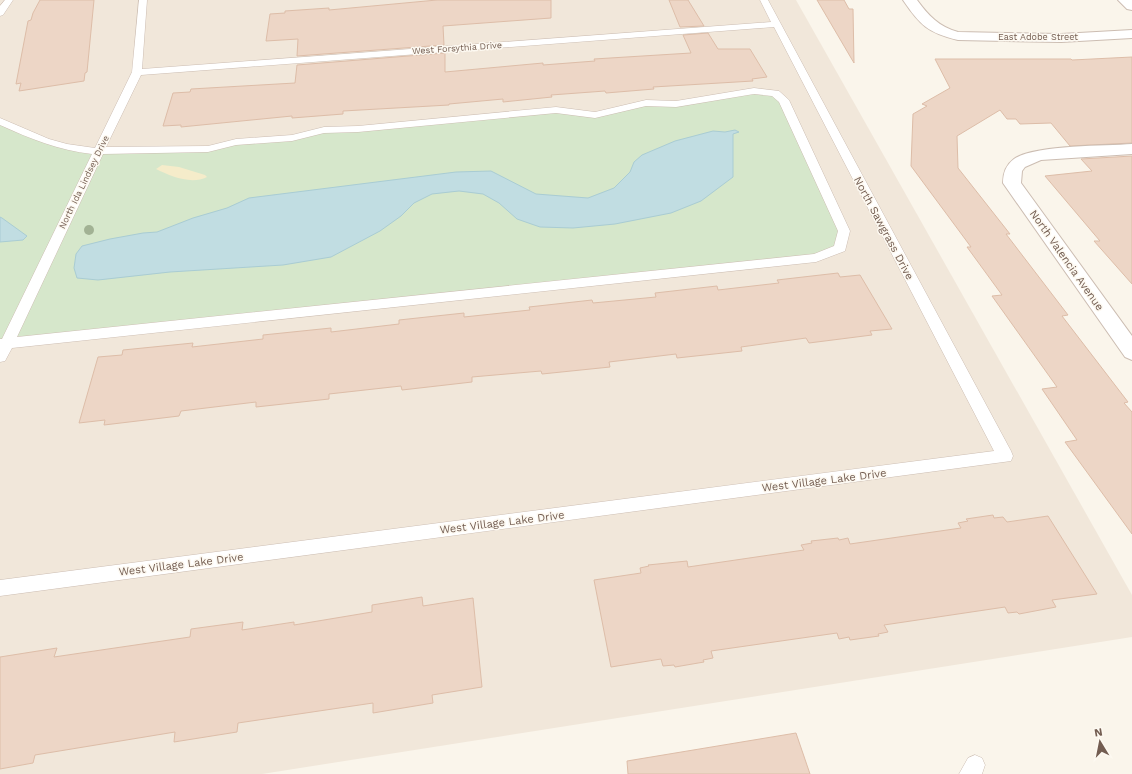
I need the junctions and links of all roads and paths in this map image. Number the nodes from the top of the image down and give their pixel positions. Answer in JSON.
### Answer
{"nodes":[{"id":1,"x":9,"y":0,"type":"edge"},
{"id":2,"x":143,"y":0,"type":"edge"},
{"id":3,"x":764,"y":0,"type":"edge"},
{"id":4,"x":910,"y":0,"type":"edge"},
{"id":5,"x":1125,"y":0,"type":"edge"},
{"id":6,"x":1132,"y":6,"type":"edge"},
{"id":7,"x":0,"y":13,"type":"edge"},
{"id":8,"x":777,"y":24,"type":"junction"},
{"id":9,"x":1132,"y":34,"type":"edge"},
{"id":10,"x":137,"y":72,"type":"junction"},
{"id":11,"x":0,"y":121,"type":"edge"},
{"id":12,"x":1132,"y":149,"type":"edge"},
{"id":13,"x":99,"y":150,"type":"junction"},
{"id":14,"x":3,"y":343,"type":"edge"},
{"id":15,"x":1132,"y":352,"type":"edge"},
{"id":16,"x":0,"y":357,"type":"edge"},
{"id":17,"x":1005,"y":456,"type":"joint"},
{"id":18,"x":0,"y":588,"type":"edge"}],
"edges":[{"from":1,"to":7,"type":"lane"},
{"from":2,"to":10,"type":"lane","name":"North Ida Lindsey Drive"},
{"from":3,"to":8,"type":"lane","name":"North Sawgrass Drive"},
{"from":4,"to":9,"type":"street","name":"East Adobe Street"},
{"from":5,"to":6,"type":"street"},
{"from":8,"to":10,"type":"lane","name":"West Forsythia Drive"},
{"from":8,"to":17,"type":"lane","name":"North Sawgrass Drive"},
{"from":10,"to":13,"type":"lane","name":"North Ida Lindsey Drive"},
{"from":11,"to":13,"type":"lane"},
{"from":12,"to":15,"type":"street","name":"North Valencia Avenue"},
{"from":13,"to":14,"type":"lane","name":"North Ida Lindsey Drive"},
{"from":13,"to":14,"type":"lane"},
{"from":14,"to":16,"type":"lane","name":"North Ida Lindsey Drive"},
{"from":17,"to":18,"type":"lane","name":"West Village Lake Drive"}]}
